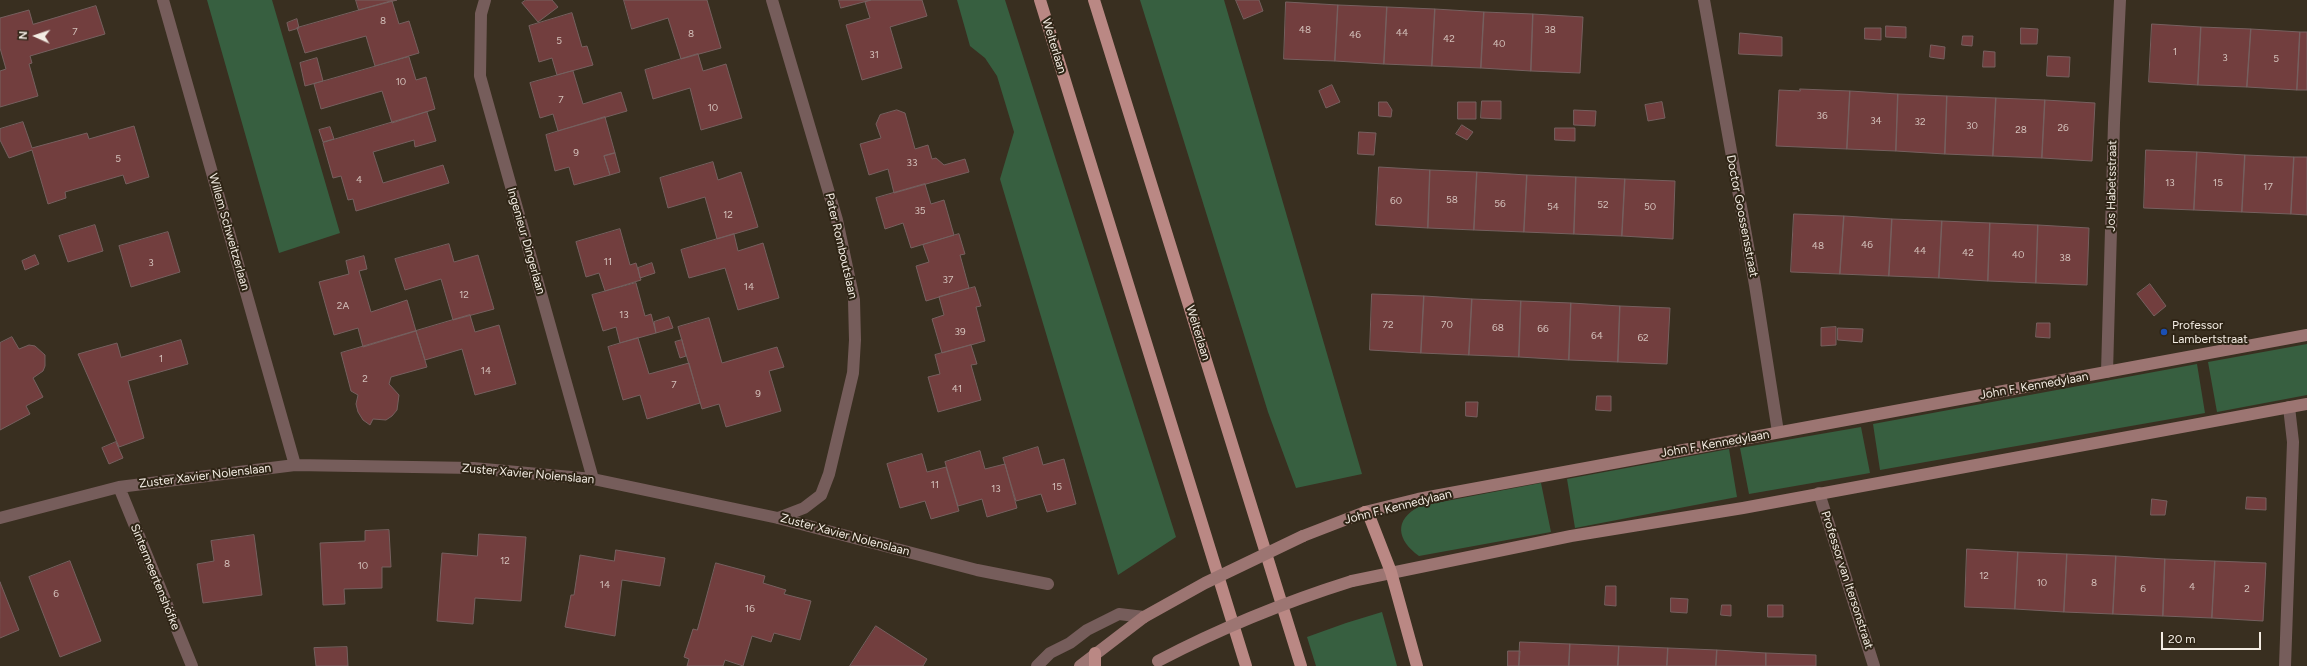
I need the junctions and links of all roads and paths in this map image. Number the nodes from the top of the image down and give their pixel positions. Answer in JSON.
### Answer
{"nodes":[{"id":1,"x":163,"y":0,"type":"edge"},
{"id":2,"x":485,"y":0,"type":"edge"},
{"id":3,"x":772,"y":0,"type":"edge"},
{"id":4,"x":1040,"y":0,"type":"edge"},
{"id":5,"x":1094,"y":0,"type":"edge"},
{"id":6,"x":1704,"y":0,"type":"edge"},
{"id":7,"x":2120,"y":0,"type":"edge"},
{"id":8,"x":2307,"y":335,"type":"edge"},
{"id":9,"x":2107,"y":372,"type":"junction"},
{"id":10,"x":2307,"y":404,"type":"edge"},
{"id":11,"x":2289,"y":407,"type":"junction"},
{"id":12,"x":1778,"y":432,"type":"junction"},
{"id":13,"x":295,"y":465,"type":"junction"},
{"id":14,"x":593,"y":479,"type":"junction"},
{"id":15,"x":119,"y":487,"type":"junction"},
{"id":16,"x":1819,"y":493,"type":"junction"},
{"id":17,"x":1364,"y":512,"type":"junction"},
{"id":18,"x":0,"y":518,"type":"edge"},
{"id":19,"x":778,"y":518,"type":"junction"},
{"id":20,"x":1391,"y":572,"type":"junction"},
{"id":21,"x":1048,"y":584,"type":"dead end"},
{"id":22,"x":1144,"y":617,"type":"junction"},
{"id":23,"x":1095,"y":653,"type":"junction"},
{"id":24,"x":1154,"y":663,"type":"edge"},
{"id":25,"x":192,"y":666,"type":"edge"},
{"id":26,"x":1037,"y":666,"type":"edge"},
{"id":27,"x":1080,"y":666,"type":"edge"},
{"id":28,"x":1095,"y":666,"type":"edge"},
{"id":29,"x":1246,"y":666,"type":"edge"},
{"id":30,"x":1301,"y":666,"type":"edge"},
{"id":31,"x":1417,"y":666,"type":"edge"},
{"id":32,"x":1874,"y":666,"type":"edge"},
{"id":33,"x":2285,"y":666,"type":"edge"}],
"edges":[{"from":1,"to":13,"type":"street","name":"Willem Schweitzerlaan"},
{"from":2,"to":14,"type":"street","name":"Ingenieur Dingerlaan"},
{"from":3,"to":19,"type":"street","name":"Pater Romboutslaan"},
{"from":4,"to":29,"type":"main road","name":"Welterlaan"},
{"from":5,"to":30,"type":"main road","name":"Welterlaan"},
{"from":6,"to":12,"type":"street","name":"Doctor Goossensstraat"},
{"from":7,"to":9,"type":"street","name":"Jos Habetsstraat"},
{"from":8,"to":9,"type":"street","name":"John F. Kennedylaan"},
{"from":9,"to":12,"type":"street","name":"John F. Kennedylaan"},
{"from":10,"to":11,"type":"street"},
{"from":11,"to":16,"type":"street"},
{"from":11,"to":33,"type":"street"},
{"from":12,"to":17,"type":"street","name":"John F. Kennedylaan"},
{"from":13,"to":14,"type":"street","name":"Zuster Xavier Nolenslaan"},
{"from":13,"to":15,"type":"street","name":"Zuster Xavier Nolenslaan"},
{"from":14,"to":19,"type":"street","name":"Zuster Xavier Nolenslaan"},
{"from":15,"to":18,"type":"street","name":"Zuster Xavier Nolenslaan"},
{"from":15,"to":25,"type":"street","name":"Sintermeertenshöfke"},
{"from":16,"to":20,"type":"street"},
{"from":16,"to":32,"type":"street","name":"Professor van Itersonstraat"},
{"from":17,"to":20,"type":"main road"},
{"from":17,"to":22,"type":"street","name":"John F. Kennedylaan","bridge":true},
{"from":19,"to":21,"type":"street","name":"Zuster Xavier Nolenslaan"},
{"from":20,"to":24,"type":"street","bridge":true},
{"from":20,"to":31,"type":"main road"},
{"from":22,"to":23,"type":"street","name":"John F. Kennedylaan"},
{"from":22,"to":26,"type":"street"},
{"from":23,"to":27,"type":"street","name":"John F. Kennedylaan"},
{"from":23,"to":28,"type":"main road"}]}
